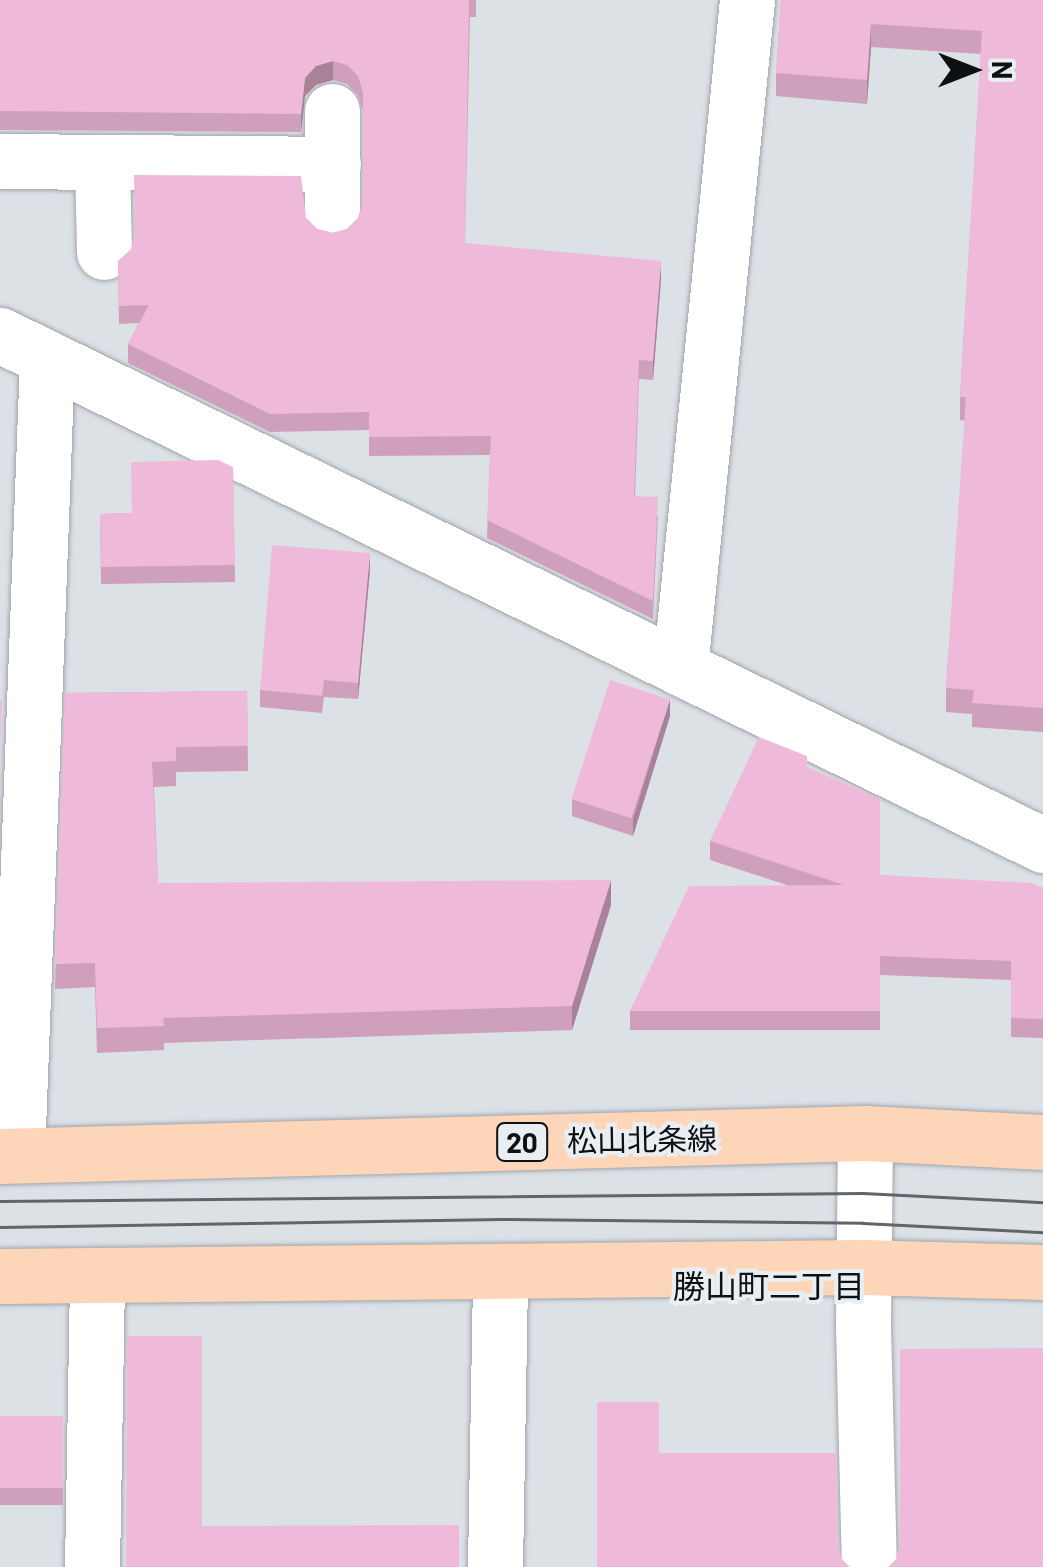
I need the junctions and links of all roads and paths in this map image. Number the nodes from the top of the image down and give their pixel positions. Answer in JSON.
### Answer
{"nodes":[{"id":1,"x":747,"y":0,"type":"edge"},
{"id":2,"x":0,"y":161,"type":"edge"},
{"id":3,"x":102,"y":162,"type":"junction"},
{"id":4,"x":332,"y":220,"type":"dead end"},
{"id":5,"x":104,"y":252,"type":"dead end"},
{"id":6,"x":0,"y":335,"type":"edge"},
{"id":7,"x":47,"y":360,"type":"junction"},
{"id":8,"x":680,"y":668,"type":"junction"},
{"id":9,"x":1043,"y":844,"type":"edge"},
{"id":10,"x":866,"y":1133,"type":"junction"},
{"id":11,"x":1043,"y":1142,"type":"edge"},
{"id":12,"x":9,"y":1156,"type":"edge"},
{"id":13,"x":864,"y":1267,"type":"junction"},
{"id":14,"x":500,"y":1271,"type":"junction"},
{"id":15,"x":1043,"y":1272,"type":"edge"},
{"id":16,"x":0,"y":1276,"type":"edge"},
{"id":17,"x":97,"y":1276,"type":"junction"},
{"id":18,"x":92,"y":1567,"type":"edge"},
{"id":19,"x":495,"y":1567,"type":"edge"},
{"id":20,"x":869,"y":1567,"type":"edge"}],
"edges":[{"from":1,"to":8,"type":"street"},
{"from":2,"to":3,"type":"street"},
{"from":3,"to":4,"type":"street"},
{"from":3,"to":5,"type":"street"},
{"from":6,"to":7,"type":"street"},
{"from":7,"to":8,"type":"street"},
{"from":7,"to":12,"type":"street"},
{"from":8,"to":9,"type":"street"},
{"from":10,"to":11,"type":"main road","name":"松山北条線","number":"20"},
{"from":10,"to":12,"type":"main road","name":"松山北条線","number":"20"},
{"from":10,"to":13,"type":"street"},
{"from":13,"to":14,"type":"main road"},
{"from":13,"to":15,"type":"main road"},
{"from":13,"to":20,"type":"street"},
{"from":14,"to":17,"type":"main road"},
{"from":14,"to":19,"type":"street"},
{"from":16,"to":17,"type":"main road"},
{"from":17,"to":18,"type":"street"}]}
